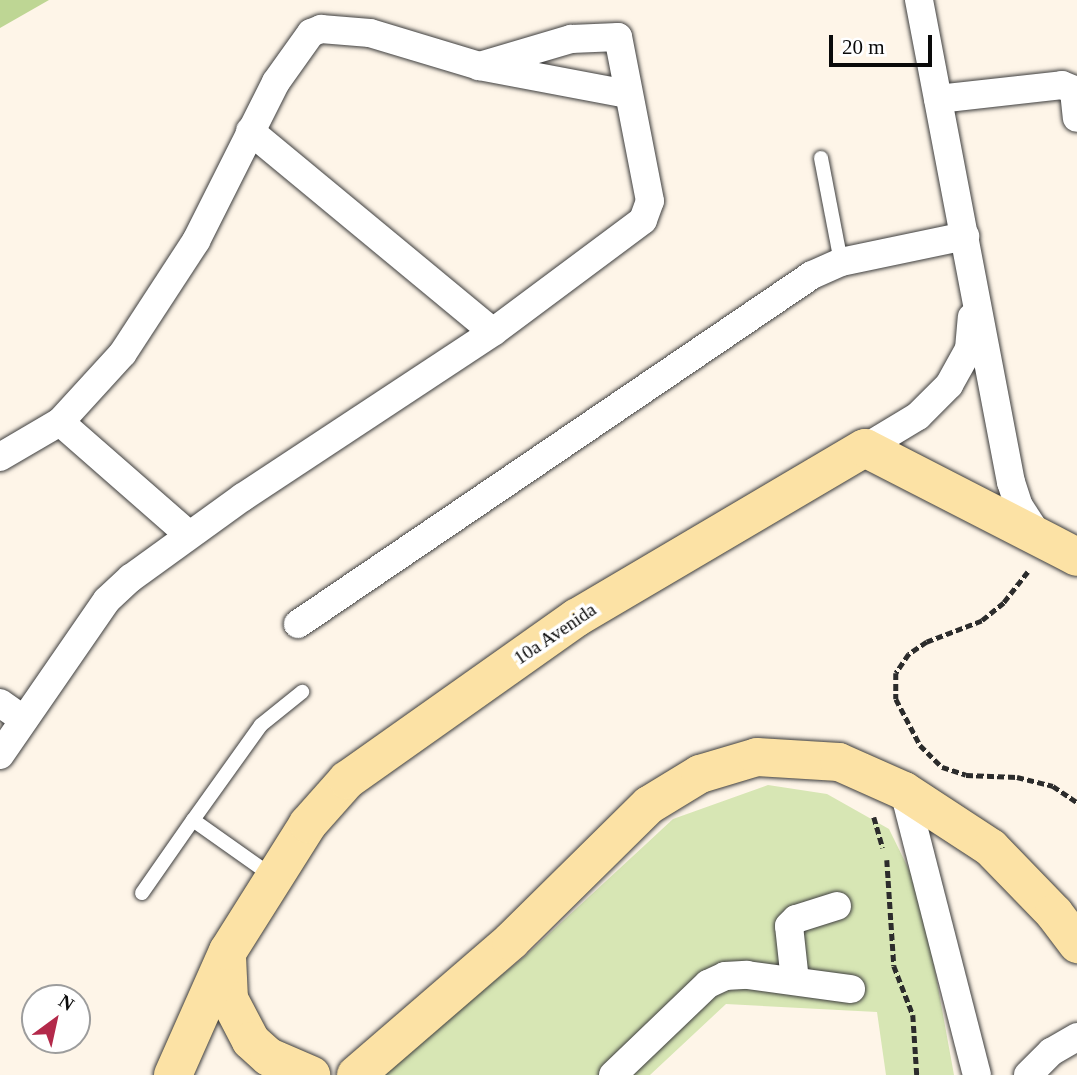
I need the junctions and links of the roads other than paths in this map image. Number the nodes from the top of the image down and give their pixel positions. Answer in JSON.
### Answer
{"nodes":[{"id":1,"x":919,"y":0,"type":"edge"},
{"id":2,"x":479,"y":65,"type":"junction"},
{"id":3,"x":626,"y":94,"type":"junction"},
{"id":4,"x":938,"y":99,"type":"junction"},
{"id":5,"x":1076,"y":100,"type":"edge"},
{"id":6,"x":250,"y":131,"type":"junction"},
{"id":7,"x":821,"y":158,"type":"dead end"},
{"id":8,"x":965,"y":236,"type":"junction"},
{"id":9,"x":841,"y":262,"type":"junction"},
{"id":10,"x":975,"y":286,"type":"junction"},
{"id":11,"x":493,"y":332,"type":"junction"},
{"id":12,"x":60,"y":422,"type":"junction"},
{"id":13,"x":865,"y":448,"type":"junction"},
{"id":14,"x":0,"y":457,"type":"edge"},
{"id":15,"x":189,"y":535,"type":"junction"},
{"id":16,"x":1055,"y":546,"type":"edge"},
{"id":17,"x":298,"y":624,"type":"dead end"},
{"id":18,"x":302,"y":692,"type":"dead end"},
{"id":19,"x":0,"y":703,"type":"edge"},
{"id":20,"x":24,"y":720,"type":"junction"},
{"id":21,"x":0,"y":755,"type":"edge"},
{"id":22,"x":904,"y":792,"type":"junction"},
{"id":23,"x":193,"y":820,"type":"junction"},
{"id":24,"x":273,"y":877,"type":"junction"},
{"id":25,"x":142,"y":893,"type":"dead end"},
{"id":26,"x":837,"y":906,"type":"dead end"},
{"id":27,"x":1077,"y":944,"type":"edge"},
{"id":28,"x":228,"y":951,"type":"junction"},
{"id":29,"x":795,"y":981,"type":"junction"},
{"id":30,"x":851,"y":989,"type":"dead end"},
{"id":31,"x":1077,"y":1037,"type":"edge"},
{"id":32,"x":353,"y":1074,"type":"edge"},
{"id":33,"x":173,"y":1075,"type":"edge"},
{"id":34,"x":311,"y":1075,"type":"edge"},
{"id":35,"x":613,"y":1075,"type":"edge"},
{"id":36,"x":977,"y":1075,"type":"edge"},
{"id":37,"x":1028,"y":1075,"type":"edge"}],
"edges":[{"from":1,"to":4,"type":"street"},
{"from":2,"to":3,"type":"street"},
{"from":2,"to":3,"type":"street"},
{"from":2,"to":6,"type":"street"},
{"from":3,"to":11,"type":"street"},
{"from":4,"to":5,"type":"street"},
{"from":4,"to":8,"type":"street"},
{"from":6,"to":11,"type":"street"},
{"from":6,"to":12,"type":"street"},
{"from":7,"to":9,"type":"lane"},
{"from":8,"to":9,"type":"street"},
{"from":8,"to":10,"type":"street"},
{"from":9,"to":17,"type":"street"},
{"from":10,"to":13,"type":"street"},
{"from":10,"to":16,"type":"street"},
{"from":11,"to":15,"type":"street"},
{"from":12,"to":14,"type":"street"},
{"from":12,"to":15,"type":"street"},
{"from":13,"to":16,"type":"street"},
{"from":13,"to":24,"type":"street","name":"10a Avenida"},
{"from":15,"to":20,"type":"street"},
{"from":18,"to":23,"type":"lane"},
{"from":19,"to":20,"type":"street"},
{"from":20,"to":21,"type":"street"},
{"from":22,"to":27,"type":"street"},
{"from":22,"to":32,"type":"street"},
{"from":22,"to":36,"type":"street"},
{"from":23,"to":24,"type":"lane"},
{"from":23,"to":25,"type":"lane"},
{"from":24,"to":28,"type":"street","name":"10a Avenida"},
{"from":26,"to":29,"type":"street"},
{"from":28,"to":33,"type":"street","name":"10a Avenida"},
{"from":28,"to":34,"type":"street"},
{"from":29,"to":30,"type":"street"},
{"from":29,"to":35,"type":"street"},
{"from":31,"to":37,"type":"street"}]}
